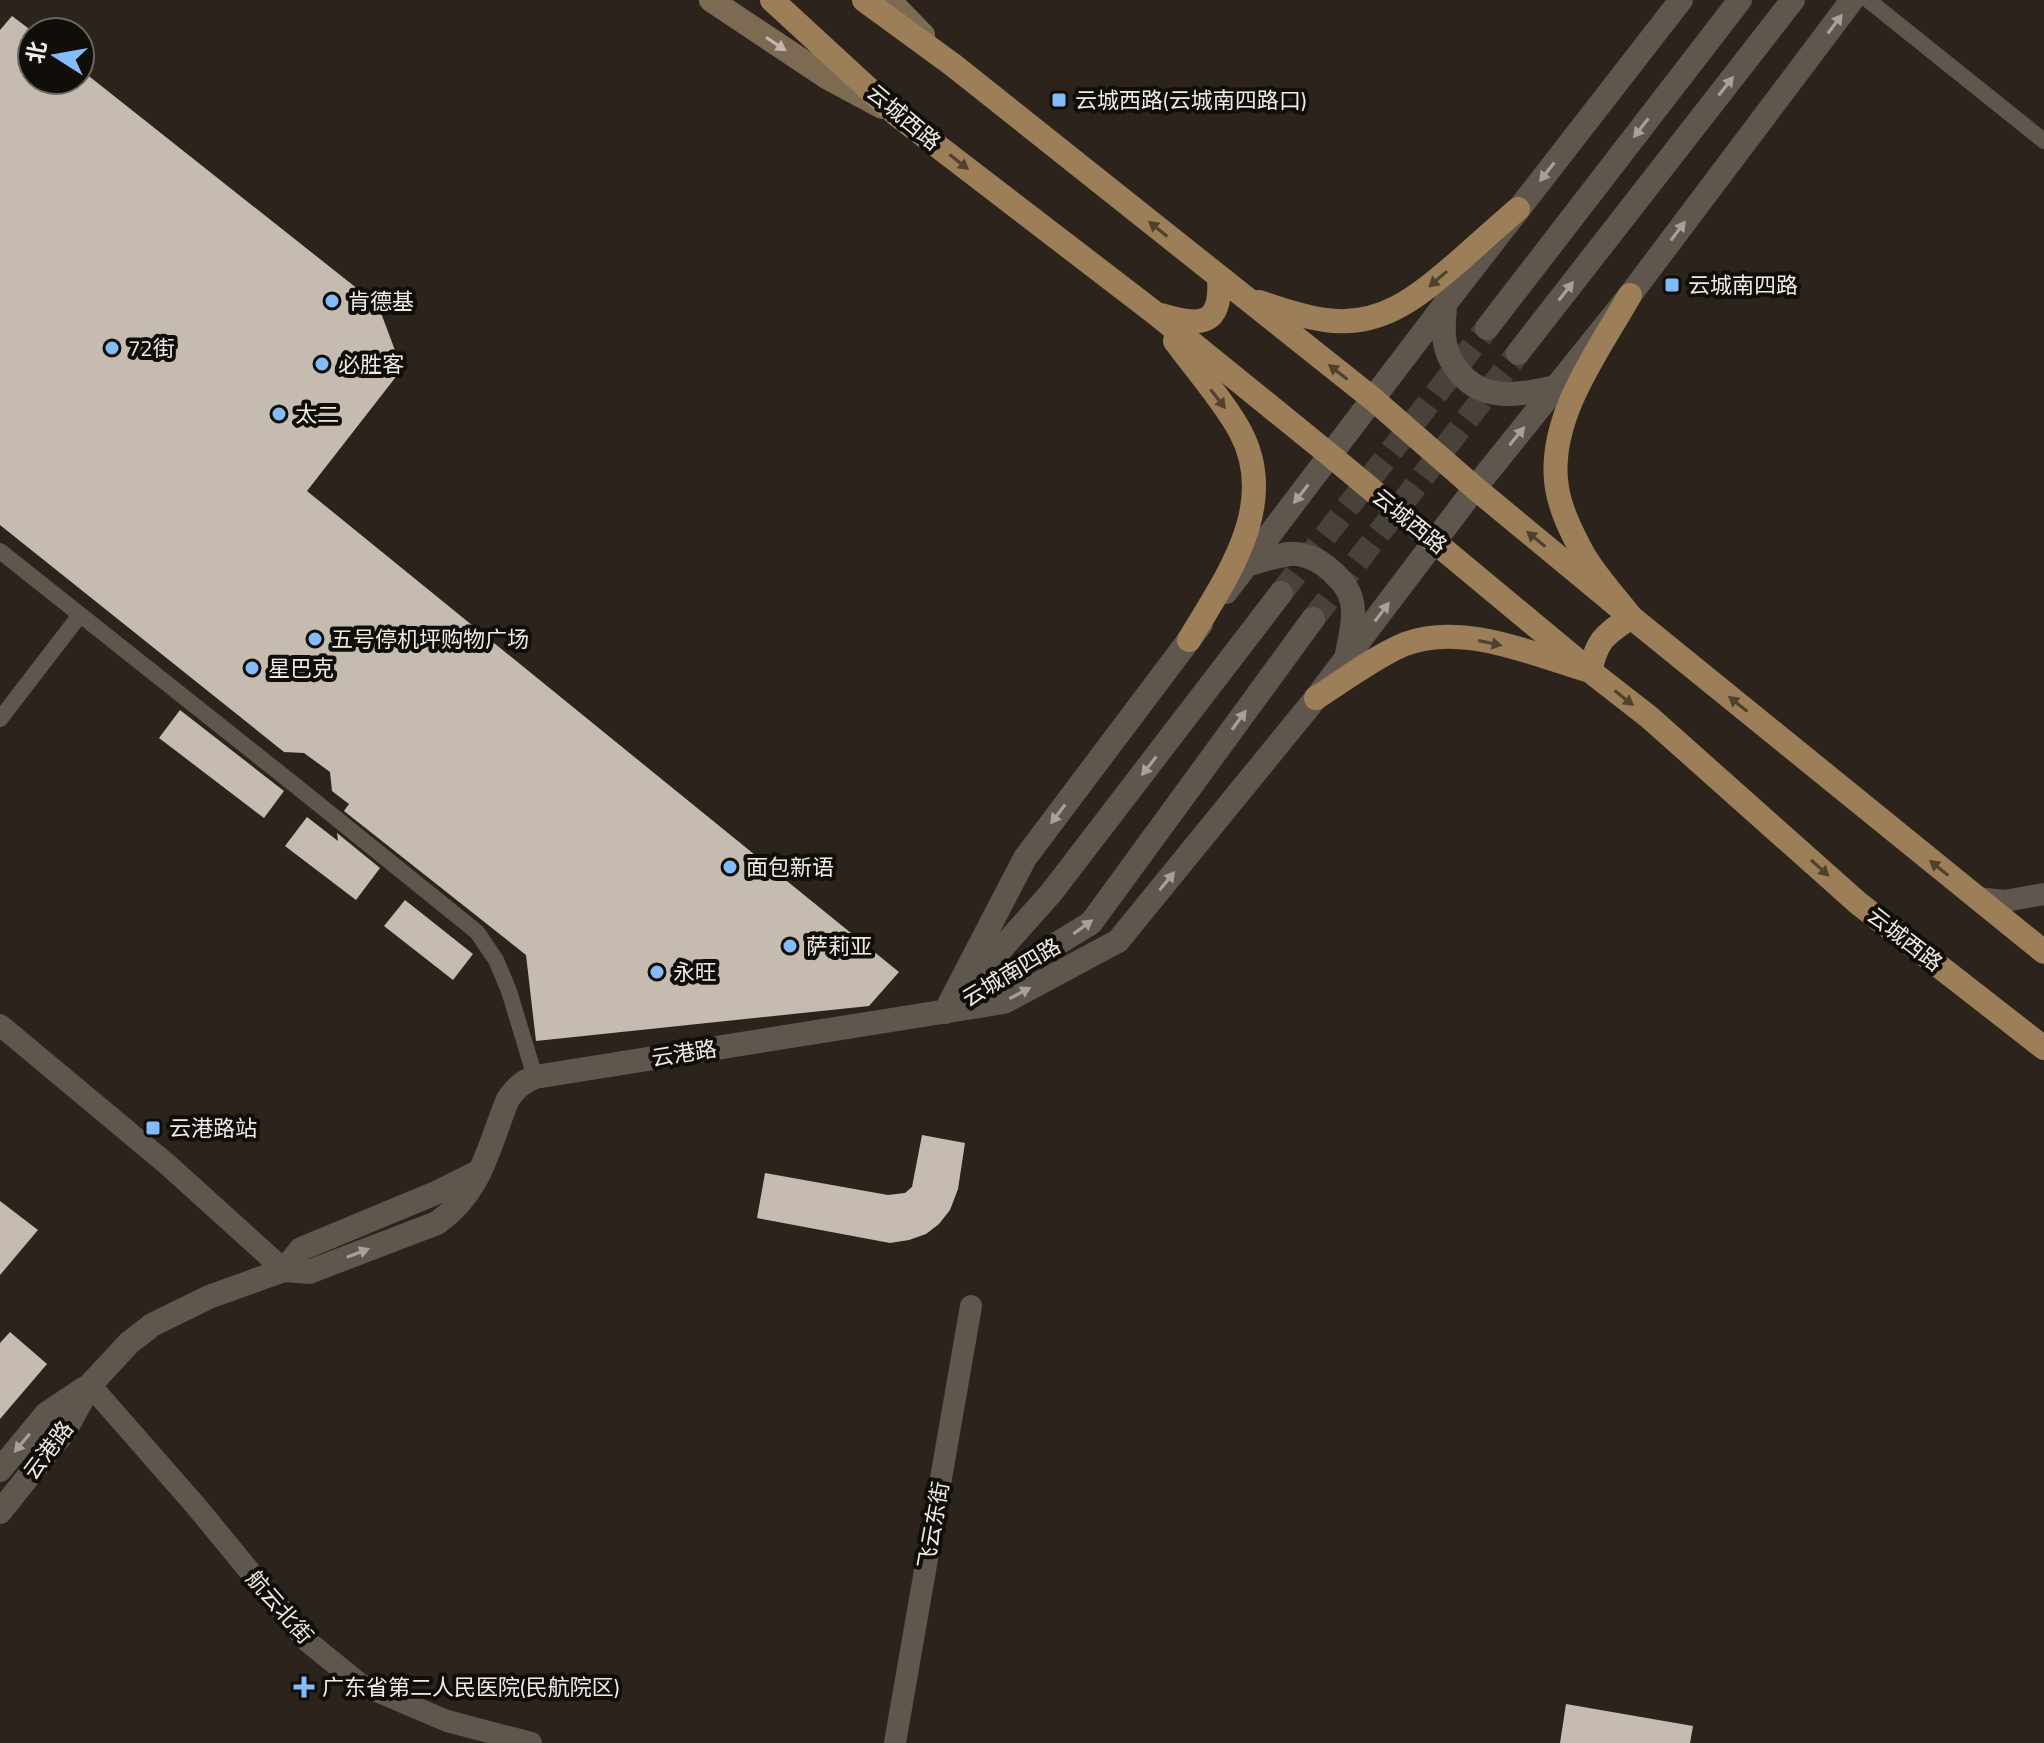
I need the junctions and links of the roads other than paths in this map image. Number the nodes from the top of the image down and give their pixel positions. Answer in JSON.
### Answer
{"nodes":[{"id":1,"x":711,"y":0,"type":"edge"},
{"id":2,"x":772,"y":0,"type":"edge"},
{"id":3,"x":864,"y":0,"type":"edge"},
{"id":4,"x":889,"y":0,"type":"edge"},
{"id":5,"x":1681,"y":0,"type":"edge"},
{"id":6,"x":1740,"y":0,"type":"edge"},
{"id":7,"x":1793,"y":0,"type":"edge"},
{"id":8,"x":1852,"y":0,"type":"edge"},
{"id":9,"x":1868,"y":0,"type":"edge"},
{"id":10,"x":953,"y":65,"type":"junction"},
{"id":11,"x":897,"y":115,"type":"junction"},
{"id":12,"x":2044,"y":141,"type":"edge"},
{"id":13,"x":1518,"y":209,"type":"junction"},
{"id":14,"x":1219,"y":278,"type":"junction"},
{"id":15,"x":1630,"y":295,"type":"junction"},
{"id":16,"x":1445,"y":304,"type":"junction"},
{"id":17,"x":1155,"y":313,"type":"junction"},
{"id":18,"x":1487,"y":328,"type":"tunnel mouth"},
{"id":19,"x":1518,"y":353,"type":"tunnel mouth"},
{"id":20,"x":1556,"y":387,"type":"junction"},
{"id":21,"x":1373,"y":399,"type":"junction"},
{"id":22,"x":1330,"y":455,"type":"junction"},
{"id":23,"x":1475,"y":488,"type":"junction"},
{"id":24,"x":1434,"y":541,"type":"junction"},
{"id":25,"x":0,"y":551,"type":"edge"},
{"id":26,"x":1246,"y":565,"type":"junction"},
{"id":27,"x":1281,"y":593,"type":"tunnel mouth"},
{"id":28,"x":80,"y":615,"type":"junction"},
{"id":29,"x":1631,"y":617,"type":"junction"},
{"id":30,"x":1313,"y":619,"type":"tunnel mouth"},
{"id":31,"x":1189,"y":640,"type":"junction"},
{"id":32,"x":1345,"y":660,"type":"junction"},
{"id":33,"x":1590,"y":671,"type":"junction"},
{"id":34,"x":1316,"y":698,"type":"junction"},
{"id":35,"x":0,"y":719,"type":"edge"},
{"id":36,"x":2044,"y":894,"type":"edge"},
{"id":37,"x":1977,"y":898,"type":"junction"},
{"id":38,"x":2044,"y":952,"type":"edge"},
{"id":39,"x":945,"y":1012,"type":"junction"},
{"id":40,"x":0,"y":1025,"type":"edge"},
{"id":41,"x":2044,"y":1048,"type":"edge"},
{"id":42,"x":535,"y":1077,"type":"junction"},
{"id":43,"x":284,"y":1270,"type":"junction"},
{"id":44,"x":971,"y":1306,"type":"dead end"},
{"id":45,"x":90,"y":1385,"type":"junction"},
{"id":46,"x":0,"y":1470,"type":"edge"},
{"id":47,"x":0,"y":1512,"type":"edge"},
{"id":48,"x":531,"y":1743,"type":"edge"},
{"id":49,"x":895,"y":1743,"type":"edge"}],
"edges":[{"from":1,"to":11,"type":"main road","one_way":true},
{"from":2,"to":11,"type":"main road","name":"云城西路"},
{"from":3,"to":10,"type":"main road"},
{"from":4,"to":10,"type":"main road"},
{"from":5,"to":13,"type":"street","one_way":true},
{"from":6,"to":18,"type":"street","one_way":true},
{"from":19,"to":7,"type":"street","one_way":true},
{"from":15,"to":8,"type":"street","name":"云港路","one_way":true},
{"from":9,"to":12,"type":"street"},
{"from":14,"to":10,"type":"main road","one_way":true},
{"from":11,"to":17,"type":"main road","name":"云城西路","one_way":true},
{"from":13,"to":14,"type":"main road","one_way":true},
{"from":13,"to":16,"type":"street"},
{"from":14,"to":17,"type":"main road"},
{"from":21,"to":14,"type":"main road","one_way":true},
{"from":15,"to":20,"type":"street","name":"云港路"},
{"from":15,"to":29,"type":"main road"},
{"from":16,"to":20,"type":"street"},
{"from":16,"to":21,"type":"street"},
{"from":17,"to":22,"type":"main road","name":"云城西路"},
{"from":17,"to":31,"type":"main road","one_way":true},
{"from":23,"to":20,"type":"street","name":"云港路","one_way":true},
{"from":21,"to":22,"type":"street"},
{"from":21,"to":23,"type":"main road"},
{"from":22,"to":24,"type":"main road","name":"云城西路"},
{"from":22,"to":26,"type":"street","one_way":true},
{"from":23,"to":24,"type":"street","name":"云港路"},
{"from":29,"to":23,"type":"main road","one_way":true},
{"from":32,"to":24,"type":"street","name":"云港路","one_way":true},
{"from":24,"to":33,"type":"main road","name":"云城西路"},
{"from":25,"to":28,"type":"street"},
{"from":26,"to":31,"type":"street"},
{"from":26,"to":32,"type":"street"},
{"from":27,"to":39,"type":"street","name":"云城南四路","one_way":true},
{"from":28,"to":35,"type":"street"},
{"from":28,"to":42,"type":"street"},
{"from":29,"to":33,"type":"main road"},
{"from":37,"to":29,"type":"main road","one_way":true},
{"from":39,"to":30,"type":"street","name":"云城南四路","one_way":true},
{"from":31,"to":39,"type":"street","one_way":true},
{"from":32,"to":34,"type":"street","name":"云港路"},
{"from":34,"to":33,"type":"main road","one_way":true},
{"from":33,"to":41,"type":"main road","name":"云城西路","one_way":true},
{"from":39,"to":34,"type":"street","name":"云港路","one_way":true},
{"from":36,"to":37,"type":"street"},
{"from":37,"to":38,"type":"main road"},
{"from":39,"to":42,"type":"street","name":"云港路"},
{"from":40,"to":43,"type":"street"},
{"from":42,"to":43,"type":"street","name":"云港路"},
{"from":43,"to":45,"type":"street","name":"云港路"},
{"from":44,"to":49,"type":"street","name":"飞云东街"},
{"from":45,"to":46,"type":"street","name":"云港路","one_way":true},
{"from":45,"to":47,"type":"street","name":"云港路"},
{"from":45,"to":48,"type":"street","name":"航云北街"}]}
